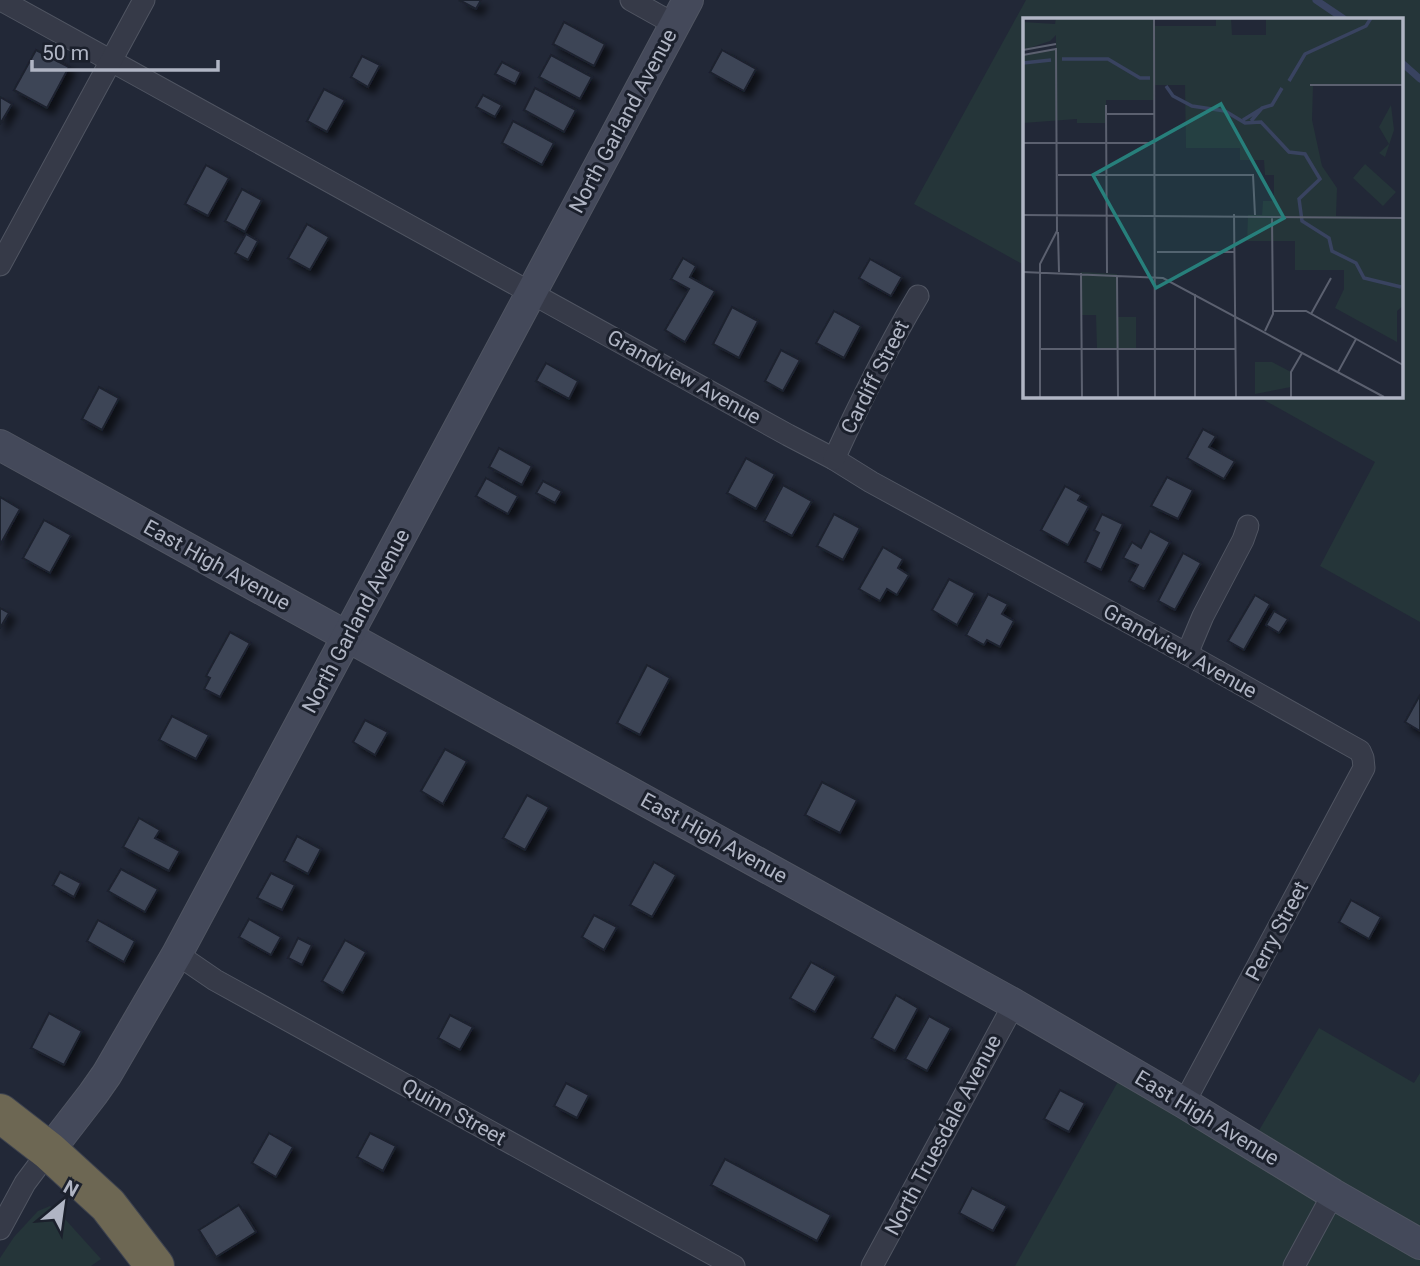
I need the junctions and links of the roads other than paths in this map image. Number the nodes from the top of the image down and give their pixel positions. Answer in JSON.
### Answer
{"nodes":[{"id":1,"x":1,"y":0,"type":"edge"},
{"id":2,"x":144,"y":0,"type":"edge"},
{"id":3,"x":632,"y":0,"type":"edge"},
{"id":4,"x":681,"y":12,"type":"edge"},
{"id":5,"x":111,"y":61,"type":"junction"},
{"id":6,"x":0,"y":265,"type":"edge"},
{"id":7,"x":531,"y":293,"type":"junction"},
{"id":8,"x":918,"y":296,"type":"dead end"},
{"id":9,"x":0,"y":445,"type":"edge"},
{"id":10,"x":834,"y":459,"type":"junction"},
{"id":11,"x":1248,"y":526,"type":"dead end"},
{"id":12,"x":348,"y":636,"type":"junction"},
{"id":13,"x":1187,"y":654,"type":"junction"},
{"id":14,"x":1363,"y":758,"type":"joint"},
{"id":15,"x":177,"y":954,"type":"junction"},
{"id":16,"x":1014,"y":1004,"type":"junction"},
{"id":17,"x":1184,"y":1103,"type":"junction"},
{"id":18,"x":0,"y":1113,"type":"edge"},
{"id":19,"x":49,"y":1151,"type":"junction"},
{"id":20,"x":1333,"y":1194,"type":"junction"},
{"id":21,"x":0,"y":1228,"type":"edge"},
{"id":22,"x":1420,"y":1244,"type":"edge"},
{"id":23,"x":155,"y":1266,"type":"edge"},
{"id":24,"x":734,"y":1266,"type":"edge"},
{"id":25,"x":872,"y":1266,"type":"edge"},
{"id":26,"x":1294,"y":1266,"type":"edge"}],
"edges":[{"from":1,"to":5,"type":"street","name":"Grandview Avenue"},
{"from":2,"to":5,"type":"street"},
{"from":3,"to":4,"type":"street"},
{"from":4,"to":7,"type":"street","name":"North Garland Avenue"},
{"from":5,"to":6,"type":"street"},
{"from":5,"to":7,"type":"street","name":"Grandview Avenue"},
{"from":7,"to":10,"type":"street","name":"Grandview Avenue"},
{"from":7,"to":12,"type":"street","name":"North Garland Avenue"},
{"from":8,"to":10,"type":"street","name":"Cardiff Street"},
{"from":9,"to":12,"type":"street","name":"East High Avenue"},
{"from":10,"to":13,"type":"street","name":"Grandview Avenue"},
{"from":11,"to":13,"type":"street"},
{"from":12,"to":15,"type":"street","name":"North Garland Avenue"},
{"from":12,"to":16,"type":"street","name":"East High Avenue"},
{"from":13,"to":14,"type":"street","name":"Grandview Avenue"},
{"from":14,"to":17,"type":"street","name":"Perry Street"},
{"from":15,"to":19,"type":"street","name":"North Garland Avenue"},
{"from":15,"to":24,"type":"street","name":"Quinn Street"},
{"from":16,"to":17,"type":"street","name":"East High Avenue"},
{"from":16,"to":25,"type":"street","name":"North Truesdale Avenue"},
{"from":17,"to":20,"type":"street","name":"East High Avenue"},
{"from":18,"to":19,"type":"highway"},
{"from":19,"to":21,"type":"street","name":"North Garland Avenue"},
{"from":19,"to":23,"type":"highway"},
{"from":20,"to":22,"type":"street","name":"East High Avenue"},
{"from":20,"to":26,"type":"street"}]}
